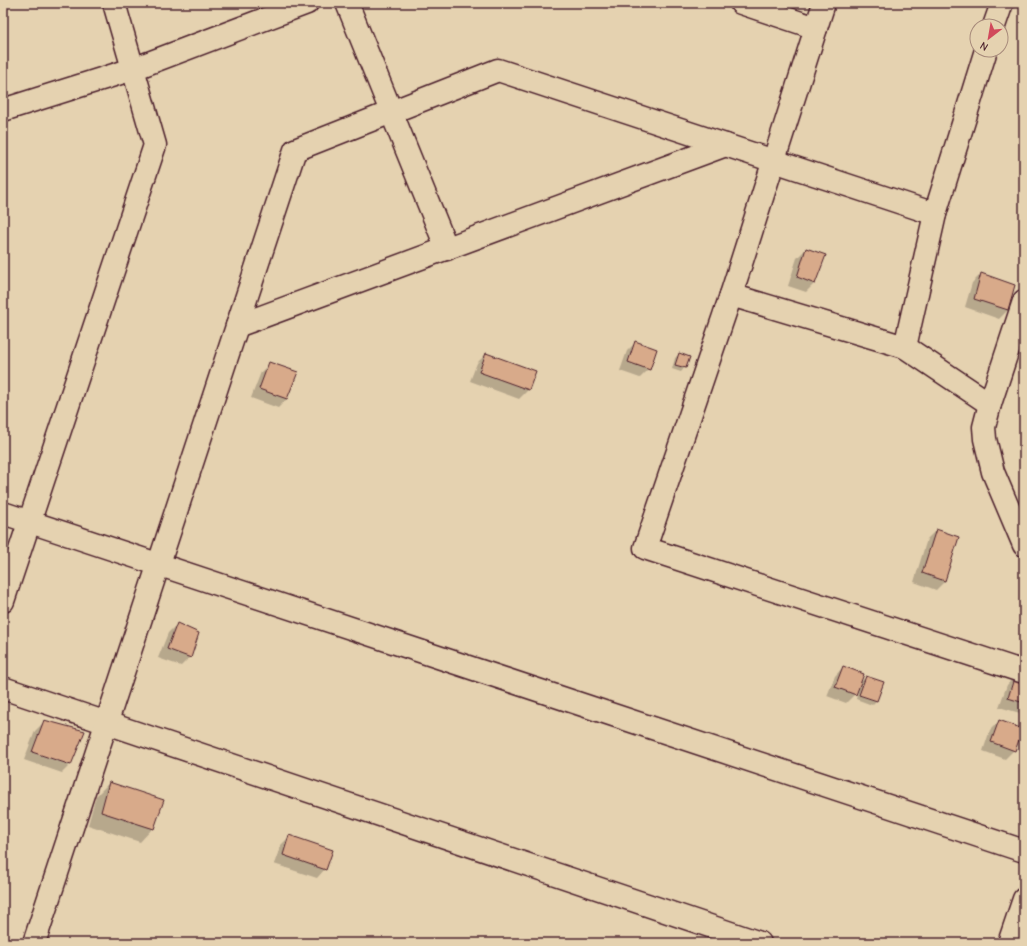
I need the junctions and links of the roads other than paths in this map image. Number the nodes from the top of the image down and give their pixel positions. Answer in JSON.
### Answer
{"nodes":[{"id":1,"x":114,"y":3,"type":"edge"},
{"id":2,"x":307,"y":3,"type":"edge"},
{"id":3,"x":347,"y":3,"type":"edge"},
{"id":4,"x":741,"y":3,"type":"edge"},
{"id":5,"x":824,"y":3,"type":"edge"},
{"id":6,"x":1002,"y":3,"type":"edge"},
{"id":7,"x":997,"y":18,"type":"edge"},
{"id":8,"x":816,"y":28,"type":"junction"},
{"id":9,"x":984,"y":58,"type":"edge"},
{"id":10,"x":133,"y":69,"type":"junction"},
{"id":11,"x":3,"y":110,"type":"edge"},
{"id":12,"x":391,"y":112,"type":"junction"},
{"id":13,"x":726,"y":145,"type":"junction"},
{"id":14,"x":775,"y":162,"type":"junction"},
{"id":15,"x":935,"y":214,"type":"junction"},
{"id":16,"x":447,"y":248,"type":"junction"},
{"id":17,"x":731,"y":295,"type":"junction"},
{"id":18,"x":1024,"y":301,"type":"edge"},
{"id":19,"x":237,"y":326,"type":"junction"},
{"id":20,"x":905,"y":347,"type":"junction"},
{"id":21,"x":990,"y":404,"type":"junction"},
{"id":22,"x":3,"y":513,"type":"edge"},
{"id":23,"x":30,"y":522,"type":"junction"},
{"id":24,"x":1024,"y":545,"type":"edge"},
{"id":25,"x":159,"y":564,"type":"junction"},
{"id":26,"x":3,"y":601,"type":"edge"},
{"id":27,"x":1024,"y":672,"type":"edge"},
{"id":28,"x":3,"y":688,"type":"edge"},
{"id":29,"x":107,"y":723,"type":"junction"},
{"id":30,"x":1024,"y":851,"type":"edge"},
{"id":31,"x":1024,"y":899,"type":"edge"},
{"id":32,"x":34,"y":943,"type":"edge"},
{"id":33,"x":760,"y":943,"type":"edge"},
{"id":34,"x":1010,"y":943,"type":"edge"}],
"edges":[{"from":1,"to":10,"type":"street"},
{"from":2,"to":10,"type":"street"},
{"from":3,"to":12,"type":"street"},
{"from":4,"to":8,"type":"street"},
{"from":5,"to":8,"type":"street"},
{"from":6,"to":7,"type":"street"},
{"from":8,"to":14,"type":"street"},
{"from":9,"to":15,"type":"street"},
{"from":10,"to":11,"type":"street"},
{"from":10,"to":23,"type":"street"},
{"from":12,"to":13,"type":"street"},
{"from":12,"to":16,"type":"street"},
{"from":12,"to":19,"type":"street"},
{"from":13,"to":14,"type":"street"},
{"from":13,"to":16,"type":"street"},
{"from":14,"to":15,"type":"street"},
{"from":14,"to":17,"type":"street"},
{"from":15,"to":20,"type":"street"},
{"from":16,"to":19,"type":"street"},
{"from":17,"to":20,"type":"street"},
{"from":17,"to":27,"type":"street"},
{"from":18,"to":21,"type":"street"},
{"from":19,"to":25,"type":"street"},
{"from":20,"to":21,"type":"street"},
{"from":21,"to":24,"type":"street"},
{"from":22,"to":23,"type":"street"},
{"from":23,"to":25,"type":"street"},
{"from":23,"to":26,"type":"street"},
{"from":25,"to":29,"type":"street"},
{"from":25,"to":30,"type":"street"},
{"from":28,"to":29,"type":"street"},
{"from":29,"to":32,"type":"street"},
{"from":29,"to":33,"type":"street"},
{"from":31,"to":34,"type":"street"}]}
